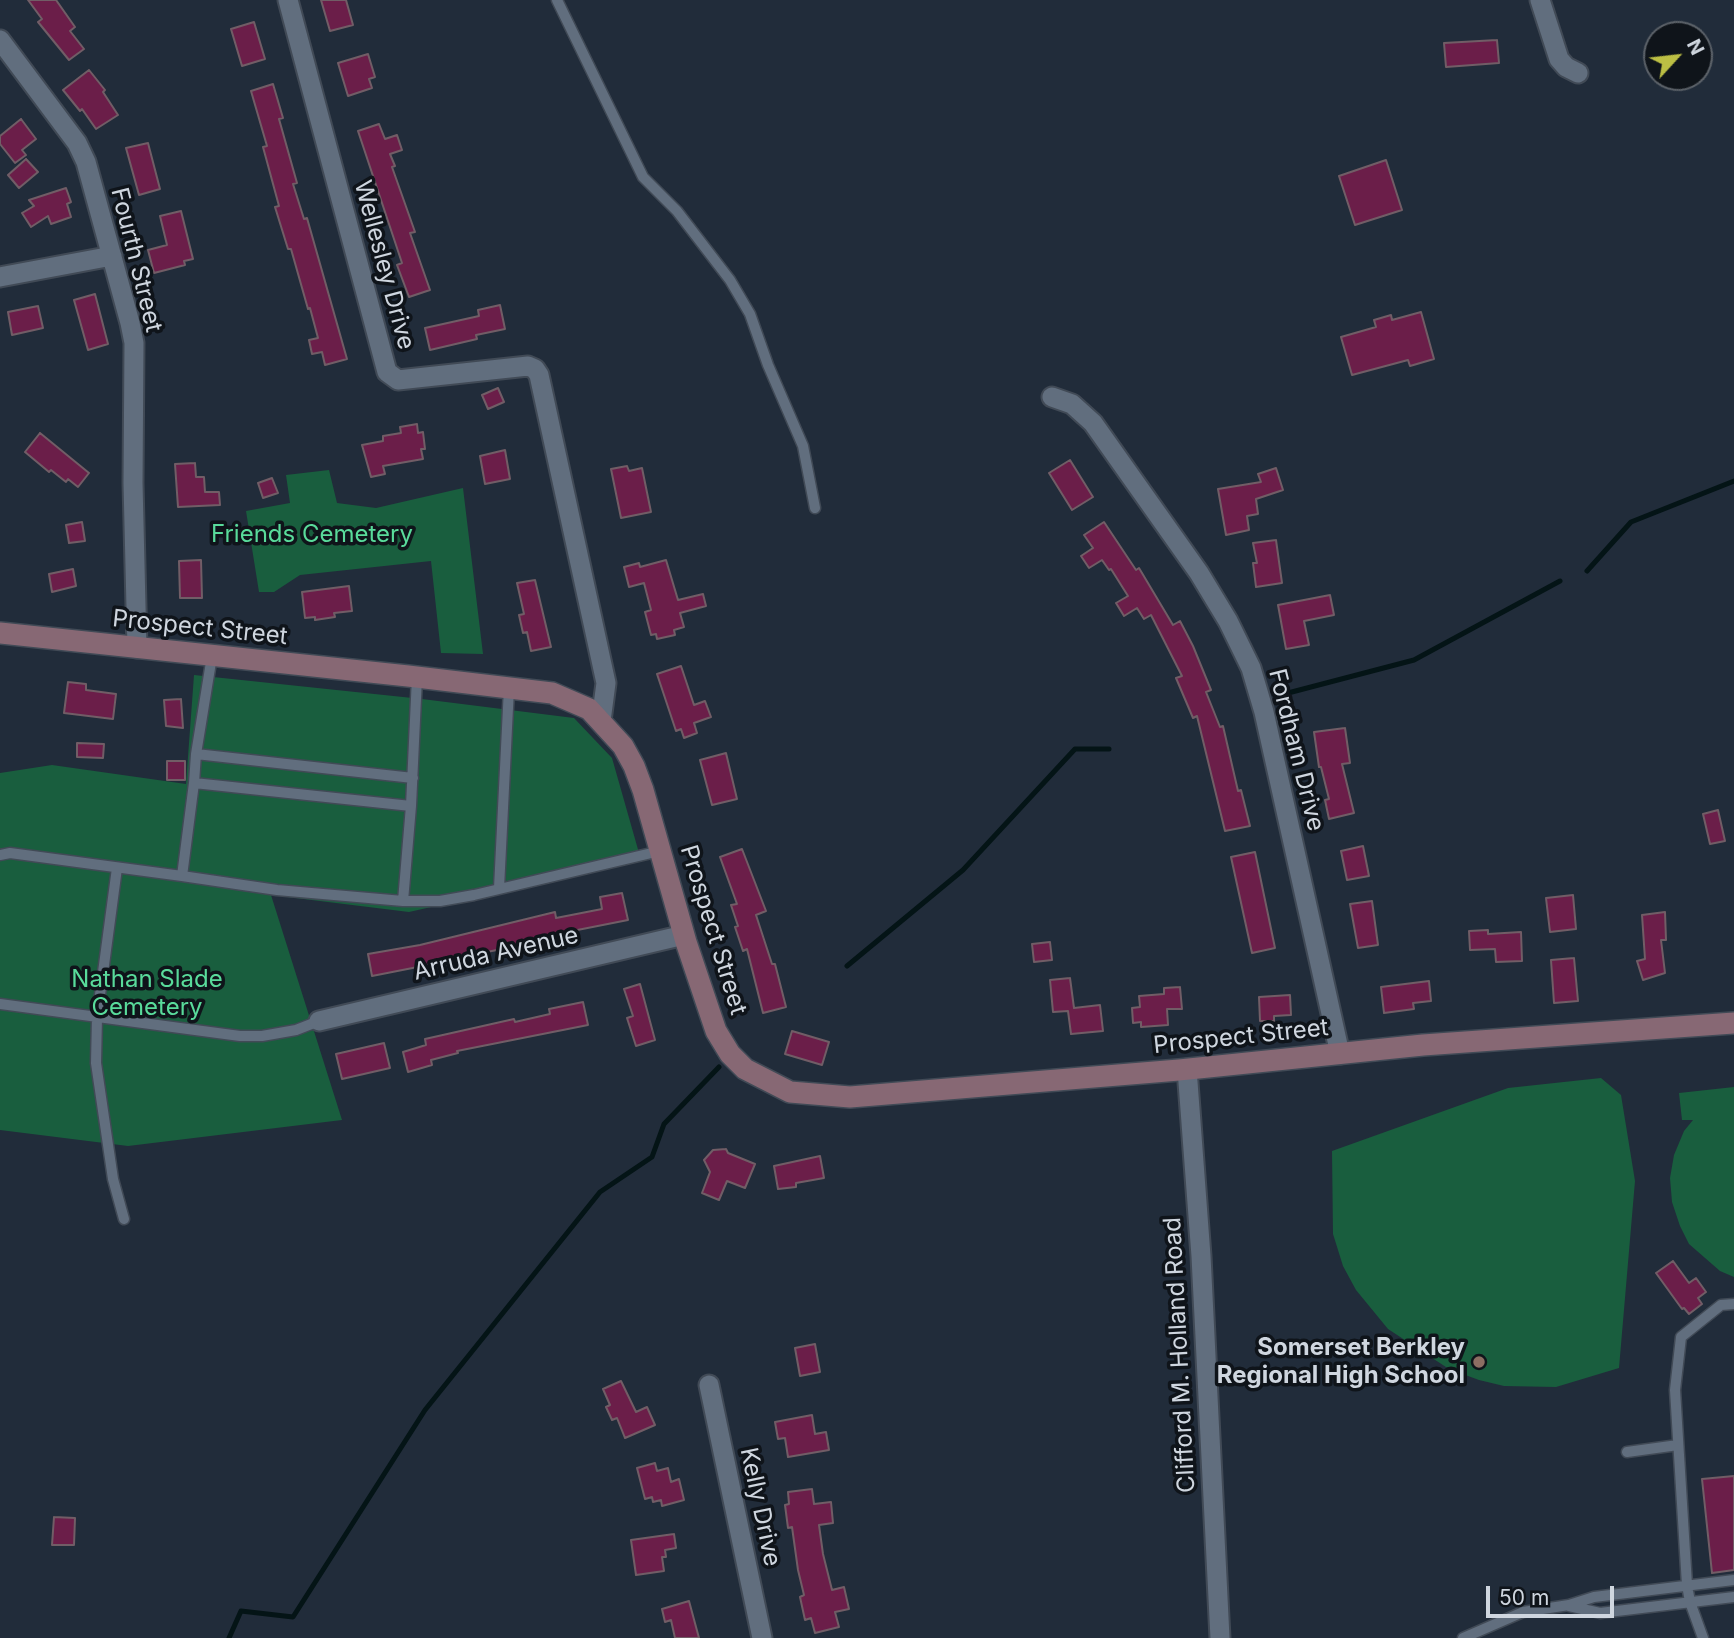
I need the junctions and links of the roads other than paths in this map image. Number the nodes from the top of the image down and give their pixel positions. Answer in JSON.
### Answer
{"nodes":[{"id":1,"x":288,"y":0,"type":"edge"},
{"id":2,"x":557,"y":0,"type":"edge"},
{"id":3,"x":1540,"y":0,"type":"edge"},
{"id":4,"x":0,"y":40,"type":"edge"},
{"id":5,"x":1578,"y":73,"type":"dead end"},
{"id":6,"x":112,"y":256,"type":"junction"},
{"id":7,"x":0,"y":277,"type":"edge"},
{"id":8,"x":1052,"y":397,"type":"dead end"},
{"id":9,"x":816,"y":508,"type":"dead end"},
{"id":10,"x":0,"y":633,"type":"edge"},
{"id":11,"x":137,"y":648,"type":"junction"},
{"id":12,"x":212,"y":655,"type":"junction"},
{"id":13,"x":417,"y":677,"type":"junction"},
{"id":14,"x":509,"y":688,"type":"junction"},
{"id":15,"x":601,"y":721,"type":"junction"},
{"id":16,"x":196,"y":754,"type":"junction"},
{"id":17,"x":413,"y":778,"type":"junction"},
{"id":18,"x":194,"y":783,"type":"junction"},
{"id":19,"x":411,"y":806,"type":"junction"},
{"id":20,"x":660,"y":850,"type":"junction"},
{"id":21,"x":0,"y":855,"type":"edge"},
{"id":22,"x":117,"y":868,"type":"junction"},
{"id":23,"x":182,"y":876,"type":"junction"},
{"id":24,"x":499,"y":888,"type":"junction"},
{"id":25,"x":403,"y":901,"type":"junction"},
{"id":26,"x":684,"y":935,"type":"junction"},
{"id":27,"x":0,"y":1004,"type":"edge"},
{"id":28,"x":97,"y":1017,"type":"junction"},
{"id":29,"x":319,"y":1021,"type":"joint"},
{"id":30,"x":1734,"y":1023,"type":"edge"},
{"id":31,"x":1340,"y":1054,"type":"junction"},
{"id":32,"x":1187,"y":1069,"type":"junction"},
{"id":33,"x":124,"y":1219,"type":"dead end"},
{"id":34,"x":1734,"y":1304,"type":"edge"},
{"id":35,"x":709,"y":1385,"type":"dead end"},
{"id":36,"x":1678,"y":1445,"type":"junction"},
{"id":37,"x":1627,"y":1452,"type":"dead end"},
{"id":38,"x":1734,"y":1580,"type":"edge"},
{"id":39,"x":1687,"y":1585,"type":"junction"},
{"id":40,"x":1734,"y":1597,"type":"edge"},
{"id":41,"x":1690,"y":1602,"type":"junction"},
{"id":42,"x":1569,"y":1605,"type":"junction"},
{"id":43,"x":762,"y":1638,"type":"edge"},
{"id":44,"x":1220,"y":1638,"type":"edge"},
{"id":45,"x":1463,"y":1638,"type":"edge"},
{"id":46,"x":1703,"y":1638,"type":"edge"}],
"edges":[{"from":1,"to":15,"type":"street","name":"Wellesley Drive"},
{"from":2,"to":9,"type":"lane"},
{"from":3,"to":5,"type":"street"},
{"from":4,"to":6,"type":"street","name":"Fourth Street"},
{"from":6,"to":7,"type":"street"},
{"from":6,"to":11,"type":"street","name":"Fourth Street"},
{"from":8,"to":31,"type":"street","name":"Fordham Drive"},
{"from":10,"to":11,"type":"street","name":"Prospect Street"},
{"from":11,"to":12,"type":"street","name":"Prospect Street"},
{"from":12,"to":13,"type":"street","name":"Prospect Street"},
{"from":12,"to":16,"type":"lane"},
{"from":13,"to":14,"type":"street","name":"Prospect Street"},
{"from":13,"to":17,"type":"lane"},
{"from":14,"to":15,"type":"street","name":"Prospect Street"},
{"from":14,"to":24,"type":"lane"},
{"from":15,"to":20,"type":"street","name":"Prospect Street"},
{"from":16,"to":17,"type":"lane"},
{"from":16,"to":18,"type":"lane"},
{"from":17,"to":19,"type":"lane"},
{"from":18,"to":19,"type":"lane"},
{"from":18,"to":23,"type":"lane"},
{"from":19,"to":25,"type":"lane"},
{"from":20,"to":24,"type":"lane"},
{"from":20,"to":26,"type":"street","name":"Prospect Street"},
{"from":21,"to":22,"type":"lane"},
{"from":22,"to":23,"type":"lane"},
{"from":22,"to":28,"type":"lane"},
{"from":23,"to":25,"type":"lane"},
{"from":24,"to":25,"type":"lane"},
{"from":26,"to":29,"type":"street","name":"Arruda Avenue"},
{"from":26,"to":32,"type":"street","name":"Prospect Street"},
{"from":27,"to":28,"type":"lane"},
{"from":28,"to":29,"type":"lane"},
{"from":28,"to":33,"type":"lane"},
{"from":30,"to":31,"type":"street","name":"Prospect Street"},
{"from":31,"to":32,"type":"street","name":"Prospect Street"},
{"from":32,"to":44,"type":"street","name":"Clifford M. Holland Road"},
{"from":34,"to":36,"type":"lane"},
{"from":35,"to":43,"type":"street","name":"Kelly Drive"},
{"from":36,"to":37,"type":"lane"},
{"from":36,"to":39,"type":"lane"},
{"from":38,"to":39,"type":"lane"},
{"from":39,"to":41,"type":"lane"},
{"from":39,"to":42,"type":"lane"},
{"from":40,"to":41,"type":"lane"},
{"from":41,"to":42,"type":"lane"},
{"from":41,"to":46,"type":"lane"},
{"from":42,"to":45,"type":"lane"}]}
